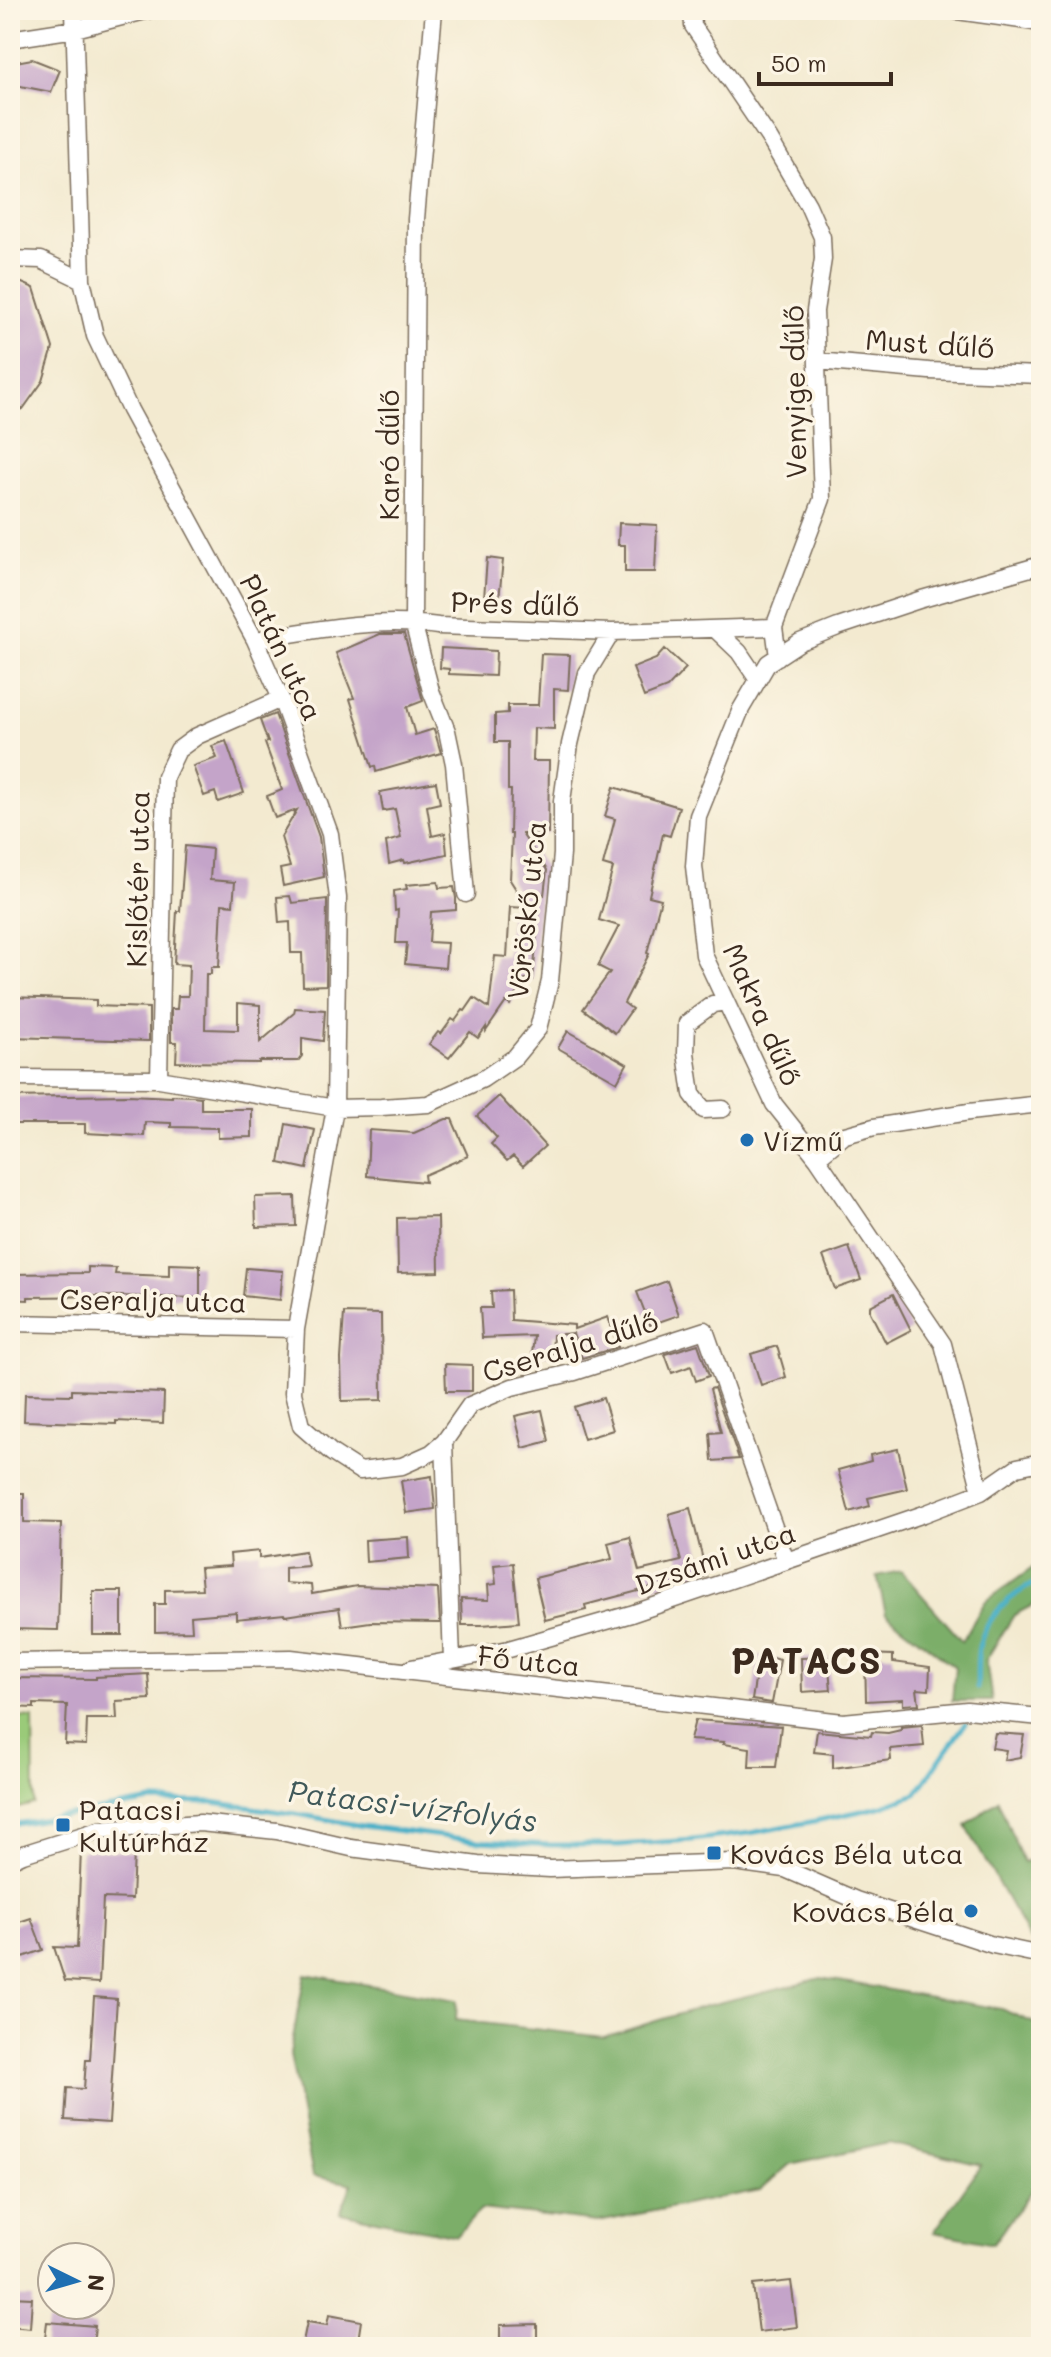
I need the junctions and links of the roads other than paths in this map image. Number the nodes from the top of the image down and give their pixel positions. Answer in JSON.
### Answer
{"nodes":[{"id":1,"x":74,"y":10,"type":"edge"},
{"id":2,"x":149,"y":10,"type":"edge"},
{"id":3,"x":434,"y":10,"type":"edge"},
{"id":4,"x":692,"y":10,"type":"edge"},
{"id":5,"x":950,"y":10,"type":"edge"},
{"id":6,"x":1041,"y":23,"type":"edge"},
{"id":7,"x":75,"y":29,"type":"junction"},
{"id":8,"x":10,"y":39,"type":"edge"},
{"id":9,"x":10,"y":259,"type":"edge"},
{"id":10,"x":82,"y":280,"type":"junction"},
{"id":11,"x":817,"y":361,"type":"junction"},
{"id":12,"x":1041,"y":375,"type":"edge"},
{"id":13,"x":1041,"y":565,"type":"edge"},
{"id":14,"x":413,"y":622,"type":"junction"},
{"id":15,"x":774,"y":627,"type":"junction"},
{"id":16,"x":715,"y":629,"type":"junction"},
{"id":17,"x":612,"y":632,"type":"junction"},
{"id":18,"x":255,"y":640,"type":"junction"},
{"id":19,"x":778,"y":657,"type":"junction"},
{"id":20,"x":758,"y":680,"type":"junction"},
{"id":21,"x":281,"y":699,"type":"junction"},
{"id":22,"x":466,"y":894,"type":"dead end"},
{"id":23,"x":726,"y":1002,"type":"junction"},
{"id":24,"x":10,"y":1078,"type":"edge"},
{"id":25,"x":159,"y":1079,"type":"junction"},
{"id":26,"x":1041,"y":1104,"type":"edge"},
{"id":27,"x":335,"y":1108,"type":"junction"},
{"id":28,"x":723,"y":1109,"type":"dead end"},
{"id":29,"x":817,"y":1158,"type":"junction"},
{"id":30,"x":10,"y":1323,"type":"edge"},
{"id":31,"x":296,"y":1329,"type":"junction"},
{"id":32,"x":444,"y":1442,"type":"junction"},
{"id":33,"x":1041,"y":1462,"type":"edge"},
{"id":34,"x":981,"y":1492,"type":"junction"},
{"id":35,"x":786,"y":1561,"type":"junction"},
{"id":36,"x":452,"y":1660,"type":"junction"},
{"id":37,"x":10,"y":1662,"type":"edge"},
{"id":38,"x":394,"y":1672,"type":"junction"},
{"id":39,"x":1041,"y":1717,"type":"edge"},
{"id":40,"x":10,"y":1860,"type":"edge"},
{"id":41,"x":1041,"y":1955,"type":"edge"}],
"edges":[{"from":1,"to":7,"type":"street","name":"Platán utca"},
{"from":2,"to":7,"type":"street"},
{"from":3,"to":14,"type":"street","name":"Karó dűlő"},
{"from":4,"to":11,"type":"street","name":"Venyige dűlő"},
{"from":5,"to":6,"type":"street"},
{"from":7,"to":8,"type":"street"},
{"from":7,"to":10,"type":"street","name":"Platán utca"},
{"from":9,"to":10,"type":"street"},
{"from":10,"to":18,"type":"street","name":"Platán utca"},
{"from":11,"to":12,"type":"street","name":"Must dűlő"},
{"from":11,"to":15,"type":"street","name":"Venyige dűlő"},
{"from":13,"to":19,"type":"street","name":"Makra dűlő"},
{"from":14,"to":17,"type":"street","name":"Prés dűlő"},
{"from":14,"to":18,"type":"street","name":"Prés dűlő"},
{"from":14,"to":22,"type":"street","name":"Karó dűlő"},
{"from":15,"to":16,"type":"street","name":"Prés dűlő"},
{"from":15,"to":19,"type":"street","name":"Venyige dűlő"},
{"from":16,"to":17,"type":"street","name":"Prés dűlő"},
{"from":16,"to":20,"type":"street"},
{"from":17,"to":27,"type":"street","name":"Vöröskő utca"},
{"from":18,"to":21,"type":"street","name":"Platán utca"},
{"from":19,"to":20,"type":"street","name":"Makra dűlő"},
{"from":20,"to":23,"type":"street","name":"Makra dűlő"},
{"from":21,"to":25,"type":"street","name":"Kislőtér utca"},
{"from":21,"to":27,"type":"street","name":"Platán utca"},
{"from":23,"to":28,"type":"street"},
{"from":23,"to":29,"type":"street","name":"Makra dűlő"},
{"from":24,"to":25,"type":"street","name":"Vöröskő utca"},
{"from":25,"to":27,"type":"street","name":"Vöröskő utca"},
{"from":26,"to":29,"type":"street"},
{"from":27,"to":31,"type":"street","name":"Platán utca"},
{"from":29,"to":34,"type":"street","name":"Makra dűlő"},
{"from":30,"to":31,"type":"street","name":"Cseralja utca"},
{"from":31,"to":32,"type":"street","name":"Cseralja dűlő"},
{"from":32,"to":35,"type":"street","name":"Cseralja dűlő"},
{"from":32,"to":36,"type":"street"},
{"from":33,"to":34,"type":"street","name":"Dzsámi utca"},
{"from":34,"to":35,"type":"street","name":"Dzsámi utca"},
{"from":35,"to":36,"type":"street","name":"Dzsámi utca"},
{"from":36,"to":38,"type":"street","name":"Dzsámi utca"},
{"from":37,"to":38,"type":"street","name":"Fő utca"},
{"from":38,"to":39,"type":"street","name":"Fő utca"},
{"from":40,"to":41,"type":"street"}]}
